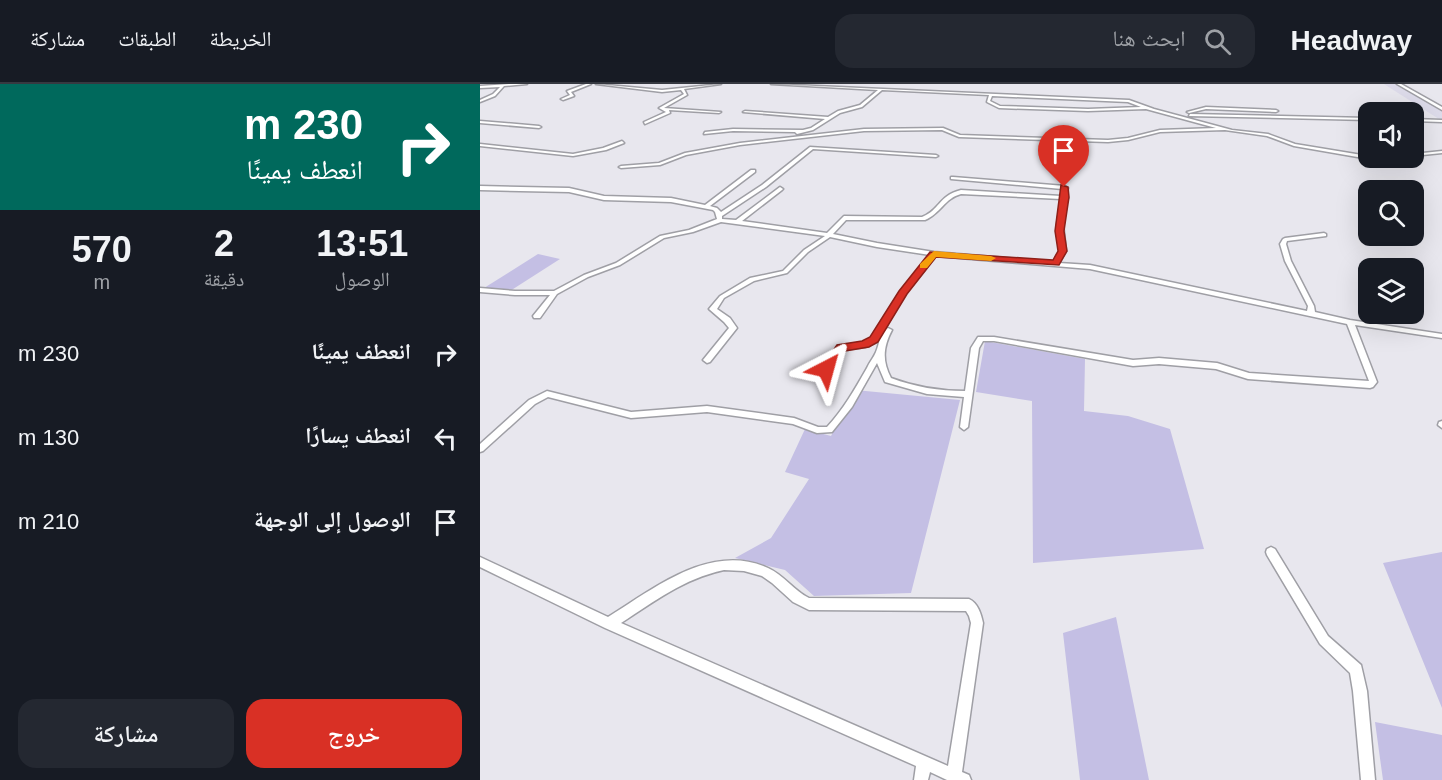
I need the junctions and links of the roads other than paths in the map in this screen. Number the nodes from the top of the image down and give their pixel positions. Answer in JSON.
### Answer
{"nodes":[{"id":1,"x":525,"y":84,"type":"edge"},
{"id":2,"x":589,"y":84,"type":"edge"},
{"id":3,"x":598,"y":84,"type":"edge"},
{"id":4,"x":716,"y":84,"type":"edge"},
{"id":5,"x":772,"y":84,"type":"edge"},
{"id":6,"x":1399,"y":84,"type":"edge"},
{"id":7,"x":503,"y":86,"type":"junction"},
{"id":8,"x":480,"y":87,"type":"edge"},
{"id":9,"x":881,"y":89,"type":"junction"},
{"id":10,"x":683,"y":90,"type":"junction"},
{"id":11,"x":991,"y":94,"type":"junction"},
{"id":12,"x":563,"y":99,"type":"dead end"},
{"id":13,"x":480,"y":101,"type":"edge"},
{"id":14,"x":858,"y":106,"type":"junction"},
{"id":15,"x":661,"y":108,"type":"junction"},
{"id":16,"x":1149,"y":108,"type":"junction"},
{"id":17,"x":1442,"y":109,"type":"edge"},
{"id":18,"x":1276,"y":111,"type":"dead end"},
{"id":19,"x":718,"y":112,"type":"dead end"},
{"id":20,"x":745,"y":112,"type":"dead end"},
{"id":21,"x":1163,"y":112,"type":"junction"},
{"id":22,"x":1178,"y":115,"type":"junction"},
{"id":23,"x":851,"y":117,"type":"dead end"},
{"id":24,"x":828,"y":118,"type":"junction"},
{"id":25,"x":1358,"y":119,"type":"edge"},
{"id":26,"x":1424,"y":120,"type":"edge"},
{"id":27,"x":1440,"y":121,"type":"edge"},
{"id":28,"x":480,"y":122,"type":"edge"},
{"id":29,"x":645,"y":123,"type":"dead end"},
{"id":30,"x":743,"y":125,"type":"dead end"},
{"id":31,"x":539,"y":127,"type":"dead end"},
{"id":32,"x":812,"y":129,"type":"junction"},
{"id":33,"x":1226,"y":129,"type":"junction"},
{"id":34,"x":803,"y":131,"type":"junction"},
{"id":35,"x":705,"y":133,"type":"dead end"},
{"id":36,"x":621,"y":142,"type":"dead end"},
{"id":37,"x":760,"y":142,"type":"junction"},
{"id":38,"x":480,"y":145,"type":"edge"},
{"id":39,"x":1442,"y":152,"type":"edge"},
{"id":40,"x":1424,"y":154,"type":"edge"},
{"id":41,"x":1358,"y":155,"type":"edge"},
{"id":42,"x":936,"y":156,"type":"dead end"},
{"id":43,"x":621,"y":167,"type":"dead end"},
{"id":44,"x":753,"y":171,"type":"dead end"},
{"id":45,"x":953,"y":178,"type":"dead end"},
{"id":46,"x":480,"y":188,"type":"edge"},
{"id":47,"x":780,"y":189,"type":"dead end"},
{"id":48,"x":1065,"y":198,"type":"junction"},
{"id":49,"x":707,"y":206,"type":"junction"},
{"id":50,"x":720,"y":218,"type":"junction"},
{"id":51,"x":737,"y":222,"type":"junction"},
{"id":52,"x":830,"y":235,"type":"junction"},
{"id":53,"x":1324,"y":235,"type":"dead end"},
{"id":54,"x":934,"y":254,"type":"junction"},
{"id":55,"x":1056,"y":263,"type":"junction"},
{"id":56,"x":480,"y":290,"type":"edge"},
{"id":57,"x":555,"y":293,"type":"junction"},
{"id":58,"x":1311,"y":314,"type":"junction"},
{"id":59,"x":537,"y":316,"type":"dead end"},
{"id":60,"x":1350,"y":322,"type":"junction"},
{"id":61,"x":885,"y":324,"type":"junction"},
{"id":62,"x":1442,"y":336,"type":"edge"},
{"id":63,"x":879,"y":354,"type":"junction"},
{"id":64,"x":707,"y":360,"type":"dead end"},
{"id":65,"x":826,"y":369,"type":"dead end"},
{"id":66,"x":968,"y":394,"type":"junction"},
{"id":67,"x":964,"y":427,"type":"dead end"},
{"id":68,"x":480,"y":449,"type":"edge"},
{"id":69,"x":1271,"y":552,"type":"dead end"},
{"id":70,"x":480,"y":562,"type":"edge"},
{"id":71,"x":609,"y":624,"type":"junction"},
{"id":72,"x":924,"y":763,"type":"junction"},
{"id":73,"x":959,"y":778,"type":"edge"},
{"id":74,"x":921,"y":780,"type":"edge"},
{"id":75,"x":1368,"y":780,"type":"edge"}],
"edges":[{"from":1,"to":7,"type":"street"},
{"from":2,"to":12,"type":"street"},
{"from":3,"to":10,"type":"street"},
{"from":4,"to":10,"type":"street"},
{"from":5,"to":9,"type":"street"},
{"from":6,"to":17,"type":"street"},
{"from":7,"to":8,"type":"street"},
{"from":7,"to":13,"type":"street"},
{"from":9,"to":11,"type":"street"},
{"from":9,"to":14,"type":"street"},
{"from":10,"to":15,"type":"street"},
{"from":11,"to":16,"type":"street"},
{"from":11,"to":16,"type":"street"},
{"from":14,"to":23,"type":"street"},
{"from":14,"to":24,"type":"street"},
{"from":15,"to":19,"type":"street"},
{"from":15,"to":29,"type":"street"},
{"from":16,"to":21,"type":"street"},
{"from":18,"to":21,"type":"street"},
{"from":20,"to":24,"type":"street"},
{"from":21,"to":22,"type":"street"},
{"from":22,"to":25,"type":"street"},
{"from":22,"to":33,"type":"street"},
{"from":24,"to":32,"type":"street"},
{"from":26,"to":27,"type":"street"},
{"from":28,"to":31,"type":"street"},
{"from":30,"to":32,"type":"street"},
{"from":32,"to":34,"type":"street"},
{"from":33,"to":37,"type":"street"},
{"from":33,"to":41,"type":"street"},
{"from":34,"to":35,"type":"street"},
{"from":34,"to":37,"type":"street"},
{"from":36,"to":38,"type":"street"},
{"from":37,"to":43,"type":"street"},
{"from":39,"to":40,"type":"street"},
{"from":42,"to":50,"type":"street"},
{"from":44,"to":49,"type":"street"},
{"from":45,"to":48,"type":"street"},
{"from":46,"to":49,"type":"street"},
{"from":47,"to":51,"type":"street"},
{"from":48,"to":52,"type":"street"},
{"from":48,"to":55,"type":"street"},
{"from":49,"to":50,"type":"street"},
{"from":50,"to":51,"type":"street"},
{"from":50,"to":57,"type":"street"},
{"from":51,"to":52,"type":"street"},
{"from":52,"to":54,"type":"street"},
{"from":52,"to":64,"type":"street"},
{"from":53,"to":58,"type":"street"},
{"from":54,"to":55,"type":"street"},
{"from":54,"to":61,"type":"street"},
{"from":55,"to":58,"type":"street"},
{"from":56,"to":57,"type":"street"},
{"from":57,"to":59,"type":"street"},
{"from":58,"to":60,"type":"street"},
{"from":60,"to":62,"type":"street"},
{"from":60,"to":66,"type":"street"},
{"from":61,"to":63,"type":"street"},
{"from":61,"to":65,"type":"street"},
{"from":63,"to":66,"type":"street"},
{"from":63,"to":68,"type":"street"},
{"from":66,"to":67,"type":"street"},
{"from":69,"to":75,"type":"street"},
{"from":70,"to":71,"type":"street"},
{"from":71,"to":72,"type":"street"},
{"from":71,"to":73,"type":"street"},
{"from":72,"to":73,"type":"street"},
{"from":72,"to":74,"type":"street"}]}
